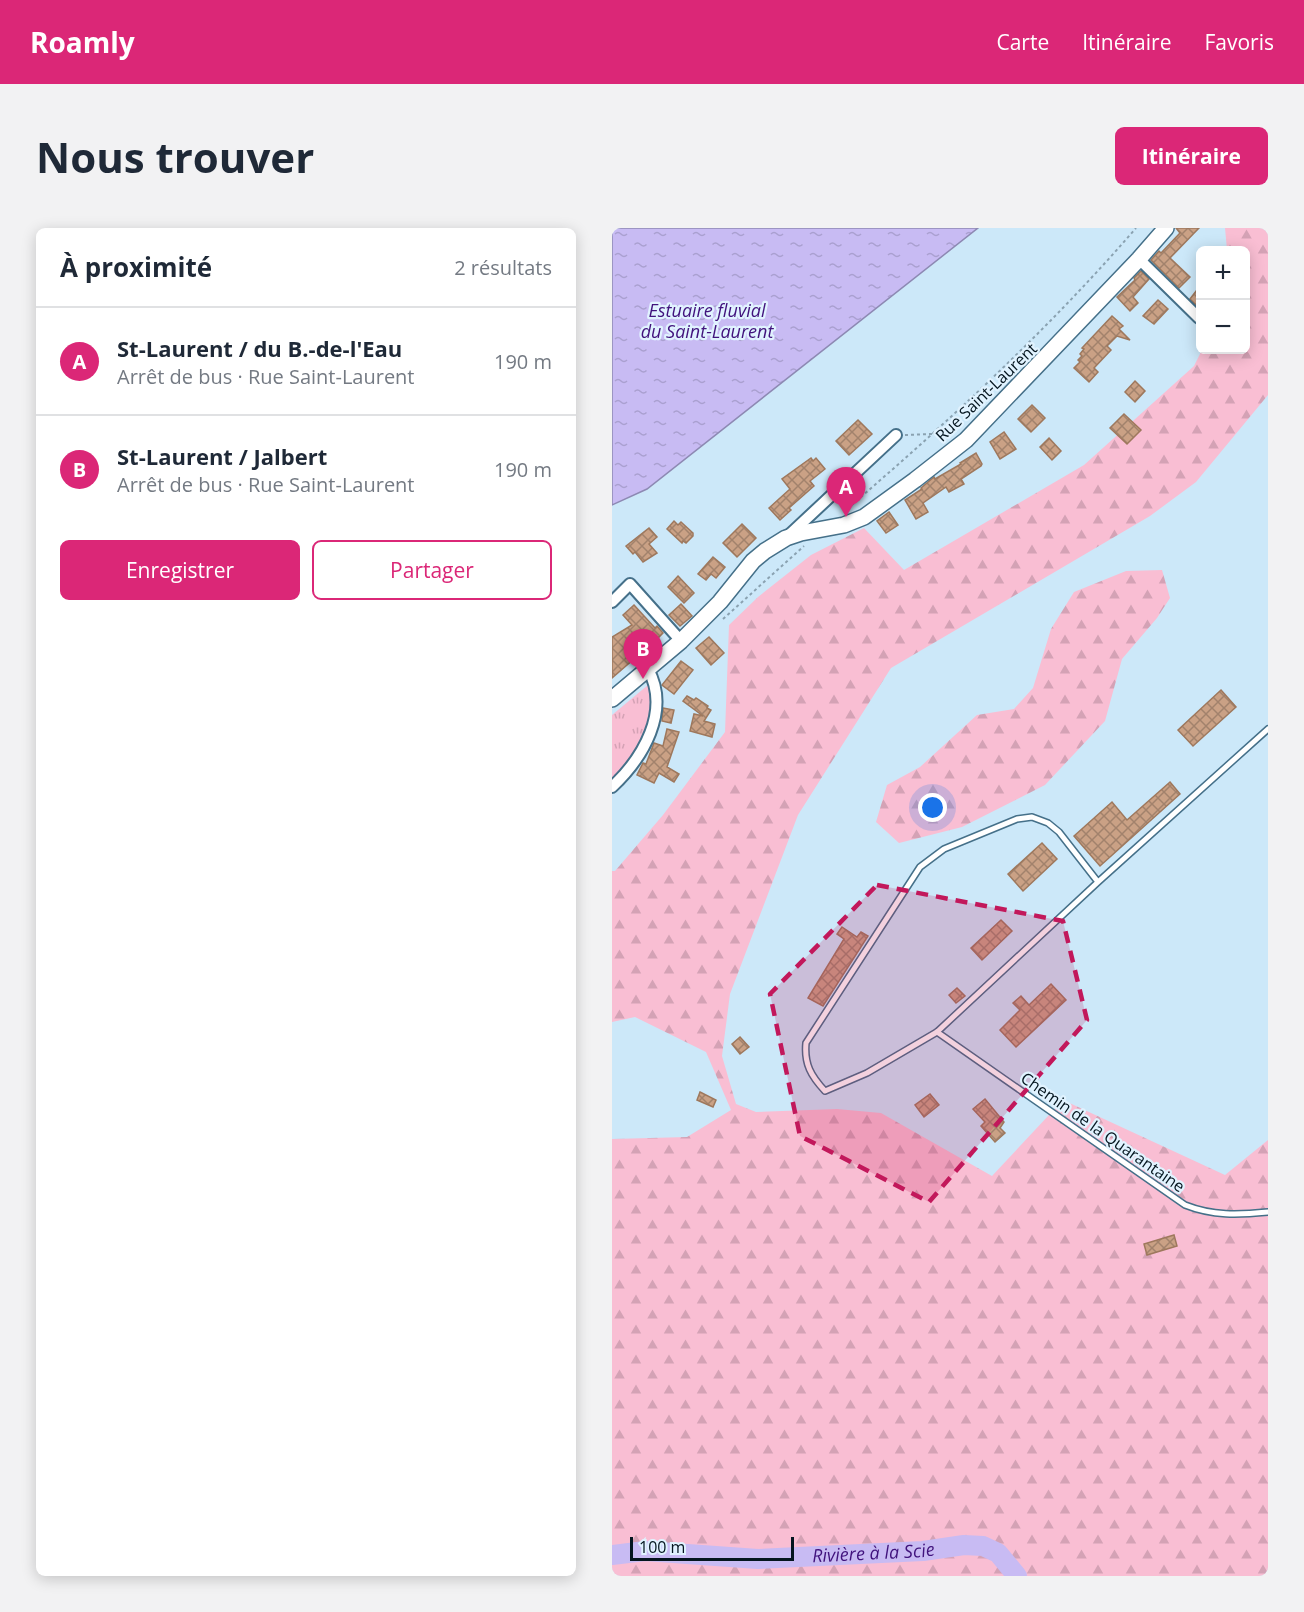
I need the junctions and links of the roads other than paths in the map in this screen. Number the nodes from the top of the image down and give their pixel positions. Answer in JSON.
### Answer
{"nodes":[{"id":1,"x":1166,"y":228,"type":"edge"},
{"id":2,"x":1139,"y":259,"type":"junction"},
{"id":3,"x":1196,"y":315,"type":"edge"},
{"id":4,"x":896,"y":435,"type":"road end"},
{"id":5,"x":786,"y":538,"type":"junction"},
{"id":6,"x":612,"y":602,"type":"edge"},
{"id":7,"x":681,"y":641,"type":"junction"},
{"id":8,"x":648,"y":669,"type":"junction"},
{"id":9,"x":612,"y":699,"type":"edge"},
{"id":10,"x":1268,"y":729,"type":"edge"},
{"id":11,"x":612,"y":788,"type":"edge"},
{"id":12,"x":1098,"y":882,"type":"junction"},
{"id":13,"x":937,"y":1032,"type":"junction"},
{"id":14,"x":1268,"y":1212,"type":"edge"}],
"edges":[{"from":1,"to":2,"type":"street","name":"Rue Saint-Laurent"},
{"from":2,"to":3,"type":"street"},
{"from":2,"to":5,"type":"street","name":"Rue Saint-Laurent"},
{"from":4,"to":5,"type":"street"},
{"from":5,"to":7,"type":"street","name":"Rue Saint-Laurent"},
{"from":6,"to":7,"type":"street"},
{"from":7,"to":8,"type":"street","name":"Rue Saint-Laurent"},
{"from":8,"to":9,"type":"street","name":"Rue Saint-Laurent"},
{"from":8,"to":11,"type":"street"},
{"from":10,"to":12,"type":"lane"},
{"from":12,"to":13,"type":"lane"},
{"from":12,"to":13,"type":"lane"},
{"from":13,"to":14,"type":"lane","name":"Chemin de la Quarantaine"}]}
